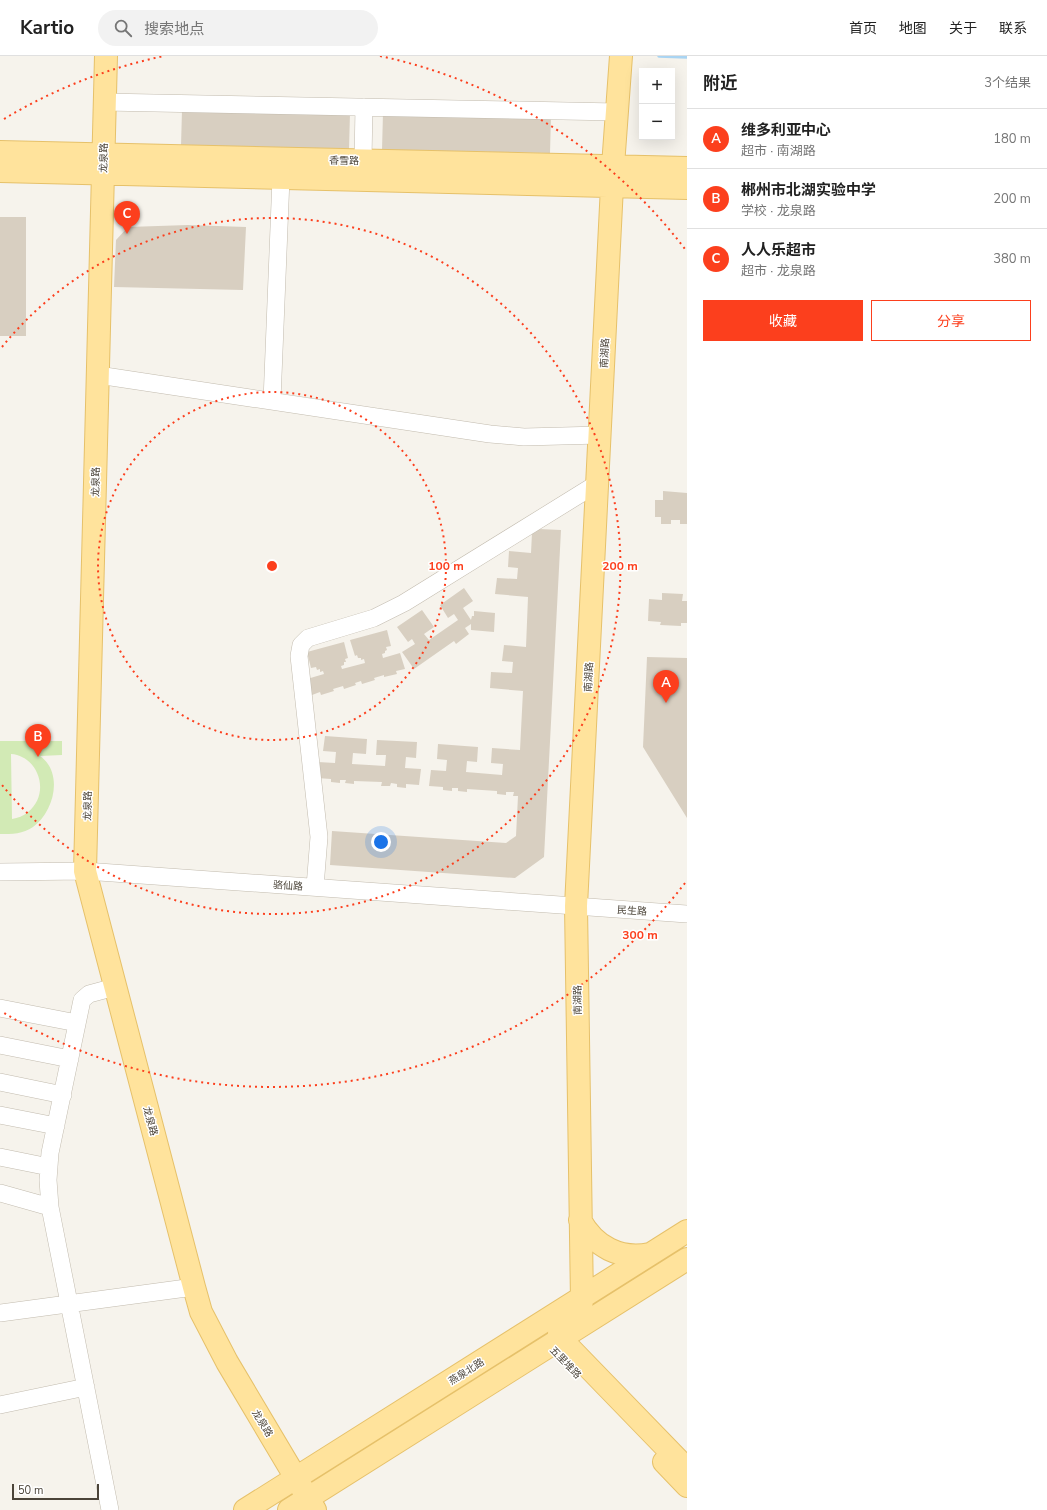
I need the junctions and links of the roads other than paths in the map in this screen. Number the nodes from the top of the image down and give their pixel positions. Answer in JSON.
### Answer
{"nodes":[{"id":1,"x":105,"y":61,"type":"edge"},
{"id":2,"x":620,"y":63,"type":"edge"},
{"id":3,"x":104,"y":102,"type":"junction"},
{"id":4,"x":364,"y":107,"type":"junction"},
{"id":5,"x":617,"y":112,"type":"junction"},
{"id":6,"x":0,"y":152,"type":"edge"},
{"id":7,"x":363,"y":160,"type":"junction"},
{"id":8,"x":103,"y":164,"type":"junction"},
{"id":9,"x":687,"y":168,"type":"edge"},
{"id":10,"x":0,"y":171,"type":"edge"},
{"id":11,"x":613,"y":176,"type":"junction"},
{"id":12,"x":281,"y":178,"type":"junction"},
{"id":13,"x":687,"y":188,"type":"edge"},
{"id":14,"x":98,"y":374,"type":"junction"},
{"id":15,"x":272,"y":401,"type":"junction"},
{"id":16,"x":600,"y":435,"type":"junction"},
{"id":17,"x":598,"y":483,"type":"junction"},
{"id":18,"x":85,"y":871,"type":"junction"},
{"id":19,"x":0,"y":872,"type":"edge"},
{"id":20,"x":315,"y":887,"type":"junction"},
{"id":21,"x":576,"y":906,"type":"junction"},
{"id":22,"x":687,"y":914,"type":"edge"},
{"id":23,"x":116,"y":986,"type":"junction"},
{"id":24,"x":0,"y":1008,"type":"edge"},
{"id":25,"x":77,"y":1023,"type":"junction"},
{"id":26,"x":0,"y":1045,"type":"edge"},
{"id":27,"x":70,"y":1059,"type":"junction"},
{"id":28,"x":0,"y":1082,"type":"edge"},
{"id":29,"x":62,"y":1095,"type":"junction"},
{"id":30,"x":0,"y":1115,"type":"edge"},
{"id":31,"x":56,"y":1126,"type":"junction"},
{"id":32,"x":0,"y":1157,"type":"edge"},
{"id":33,"x":49,"y":1167,"type":"junction"},
{"id":34,"x":0,"y":1193,"type":"edge"},
{"id":35,"x":50,"y":1206,"type":"junction"},
{"id":36,"x":580,"y":1220,"type":"junction"},
{"id":37,"x":687,"y":1231,"type":"edge"},
{"id":38,"x":652,"y":1254,"type":"junction"},
{"id":39,"x":687,"y":1259,"type":"edge"},
{"id":40,"x":194,"y":1287,"type":"junction"},
{"id":41,"x":582,"y":1298,"type":"junction"},
{"id":42,"x":70,"y":1304,"type":"junction"},
{"id":43,"x":0,"y":1313,"type":"edge"},
{"id":44,"x":554,"y":1342,"type":"junction"},
{"id":45,"x":86,"y":1387,"type":"junction"},
{"id":46,"x":0,"y":1405,"type":"edge"},
{"id":47,"x":687,"y":1468,"type":"edge"},
{"id":48,"x":296,"y":1478,"type":"junction"},
{"id":49,"x":687,"y":1486,"type":"edge"},
{"id":50,"x":312,"y":1504,"type":"edge"},
{"id":51,"x":110,"y":1510,"type":"edge"},
{"id":52,"x":245,"y":1510,"type":"edge"},
{"id":53,"x":289,"y":1510,"type":"edge"}],
"edges":[{"from":1,"to":3,"type":"main road","name":"龙泉路"},
{"from":2,"to":5,"type":"main road","name":"南湖路"},
{"from":3,"to":4,"type":"street"},
{"from":3,"to":8,"type":"main road","name":"龙泉路"},
{"from":4,"to":5,"type":"street"},
{"from":4,"to":7,"type":"street"},
{"from":5,"to":11,"type":"main road","name":"南湖路"},
{"from":6,"to":8,"type":"main road","name":"香雪路"},
{"from":7,"to":8,"type":"main road","name":"香雪路"},
{"from":7,"to":11,"type":"main road","name":"香雪路"},
{"from":8,"to":10,"type":"main road","name":"香雪路"},
{"from":8,"to":12,"type":"main road","name":"香雪路"},
{"from":8,"to":14,"type":"main road","name":"龙泉路"},
{"from":9,"to":11,"type":"main road","name":"香雪路"},
{"from":11,"to":12,"type":"main road","name":"香雪路"},
{"from":11,"to":13,"type":"main road","name":"香雪路"},
{"from":11,"to":16,"type":"main road","name":"南湖路"},
{"from":12,"to":15,"type":"street"},
{"from":14,"to":15,"type":"street"},
{"from":14,"to":18,"type":"main road","name":"龙泉路"},
{"from":15,"to":16,"type":"street"},
{"from":16,"to":17,"type":"main road","name":"南湖路"},
{"from":17,"to":20,"type":"street"},
{"from":17,"to":21,"type":"main road","name":"南湖路"},
{"from":18,"to":19,"type":"street","name":"骆仙路"},
{"from":18,"to":20,"type":"street","name":"骆仙路"},
{"from":18,"to":23,"type":"main road","name":"龙泉路"},
{"from":20,"to":21,"type":"street","name":"骆仙路"},
{"from":21,"to":22,"type":"street","name":"民生路"},
{"from":21,"to":36,"type":"main road","name":"南湖路"},
{"from":23,"to":25,"type":"street"},
{"from":23,"to":40,"type":"main road","name":"龙泉路"},
{"from":24,"to":25,"type":"street"},
{"from":25,"to":27,"type":"street"},
{"from":26,"to":27,"type":"street"},
{"from":27,"to":29,"type":"street"},
{"from":28,"to":29,"type":"street"},
{"from":29,"to":31,"type":"street"},
{"from":30,"to":31,"type":"street"},
{"from":31,"to":33,"type":"street"},
{"from":32,"to":33,"type":"street"},
{"from":33,"to":35,"type":"street"},
{"from":34,"to":35,"type":"street"},
{"from":35,"to":42,"type":"street"},
{"from":36,"to":38,"type":"main road"},
{"from":36,"to":41,"type":"main road","name":"南湖路"},
{"from":37,"to":38,"type":"main road","name":"燕泉北路"},
{"from":38,"to":41,"type":"main road","name":"燕泉北路"},
{"from":39,"to":44,"type":"main road"},
{"from":40,"to":42,"type":"street"},
{"from":40,"to":48,"type":"main road","name":"龙泉路"},
{"from":41,"to":44,"type":"main road","name":"五里堆路"},
{"from":41,"to":48,"type":"main road","name":"燕泉北路"},
{"from":42,"to":43,"type":"street"},
{"from":42,"to":45,"type":"street"},
{"from":44,"to":47,"type":"main road","name":"五里堆路"},
{"from":44,"to":49,"type":"main road","name":"五里堆路"},
{"from":44,"to":50,"type":"main road"},
{"from":45,"to":46,"type":"street"},
{"from":45,"to":51,"type":"street"},
{"from":48,"to":50,"type":"main road","name":"龙泉路"},
{"from":48,"to":52,"type":"main road","name":"燕泉北路"},
{"from":50,"to":53,"type":"main road"}]}
